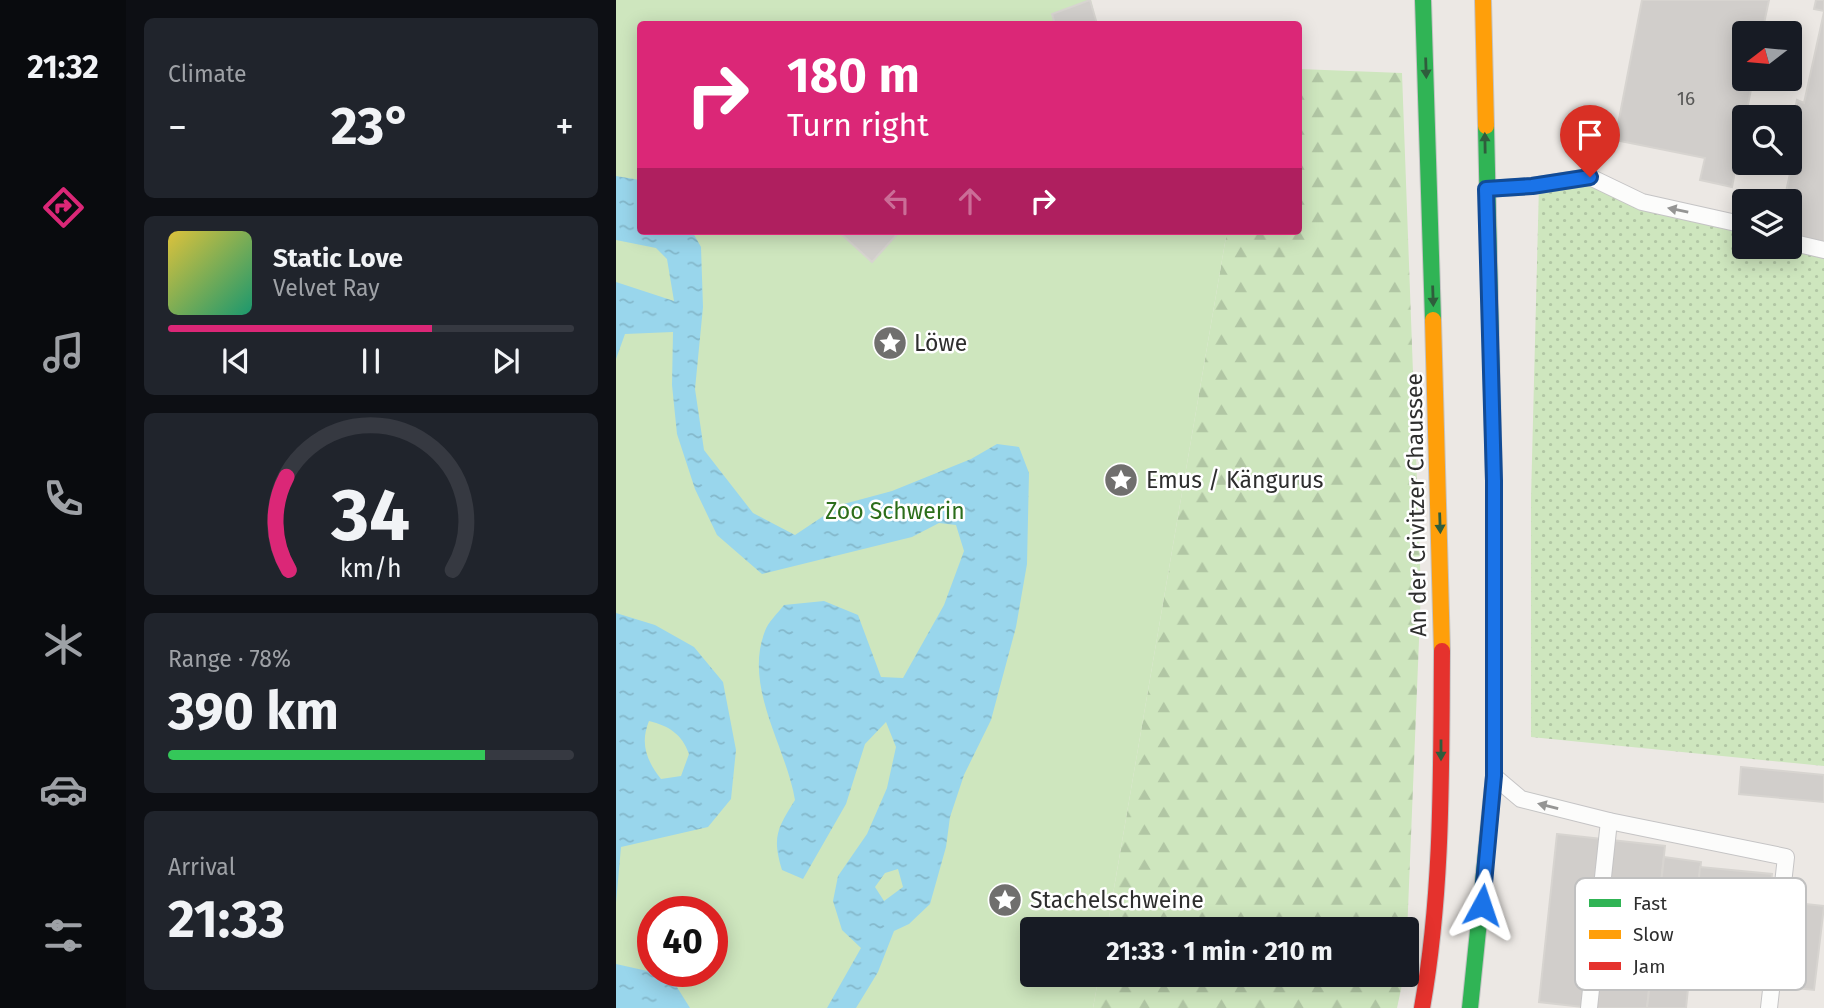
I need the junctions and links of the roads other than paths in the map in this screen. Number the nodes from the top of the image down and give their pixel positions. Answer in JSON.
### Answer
{"nodes":[{"id":1,"x":1423,"y":0,"type":"edge"},
{"id":2,"x":1483,"y":0,"type":"edge"},
{"id":3,"x":1486,"y":189,"type":"junction"},
{"id":4,"x":1732,"y":222,"type":"edge"},
{"id":5,"x":1802,"y":245,"type":"edge"},
{"id":6,"x":1824,"y":250,"type":"edge"},
{"id":7,"x":1494,"y":776,"type":"junction"},
{"id":8,"x":1609,"y":821,"type":"junction"},
{"id":9,"x":1603,"y":878,"type":"edge"},
{"id":10,"x":1784,"y":878,"type":"edge"},
{"id":11,"x":1591,"y":990,"type":"edge"},
{"id":12,"x":1771,"y":990,"type":"edge"},
{"id":13,"x":1422,"y":1008,"type":"edge"},
{"id":14,"x":1470,"y":1008,"type":"edge"},
{"id":15,"x":1589,"y":1008,"type":"edge"},
{"id":16,"x":1769,"y":1008,"type":"edge"}],
"edges":[{"from":1,"to":13,"type":"street","name":"An der Crivitzer Chaussee","one_way":true},
{"from":3,"to":2,"type":"street","one_way":true},
{"from":4,"to":3,"type":"lane","one_way":true},
{"from":3,"to":7,"type":"street"},
{"from":5,"to":6,"type":"lane"},
{"from":8,"to":7,"type":"lane","one_way":true},
{"from":7,"to":14,"type":"street"},
{"from":8,"to":9,"type":"lane"},
{"from":8,"to":10,"type":"lane"},
{"from":11,"to":15,"type":"lane"},
{"from":12,"to":16,"type":"lane"}]}
